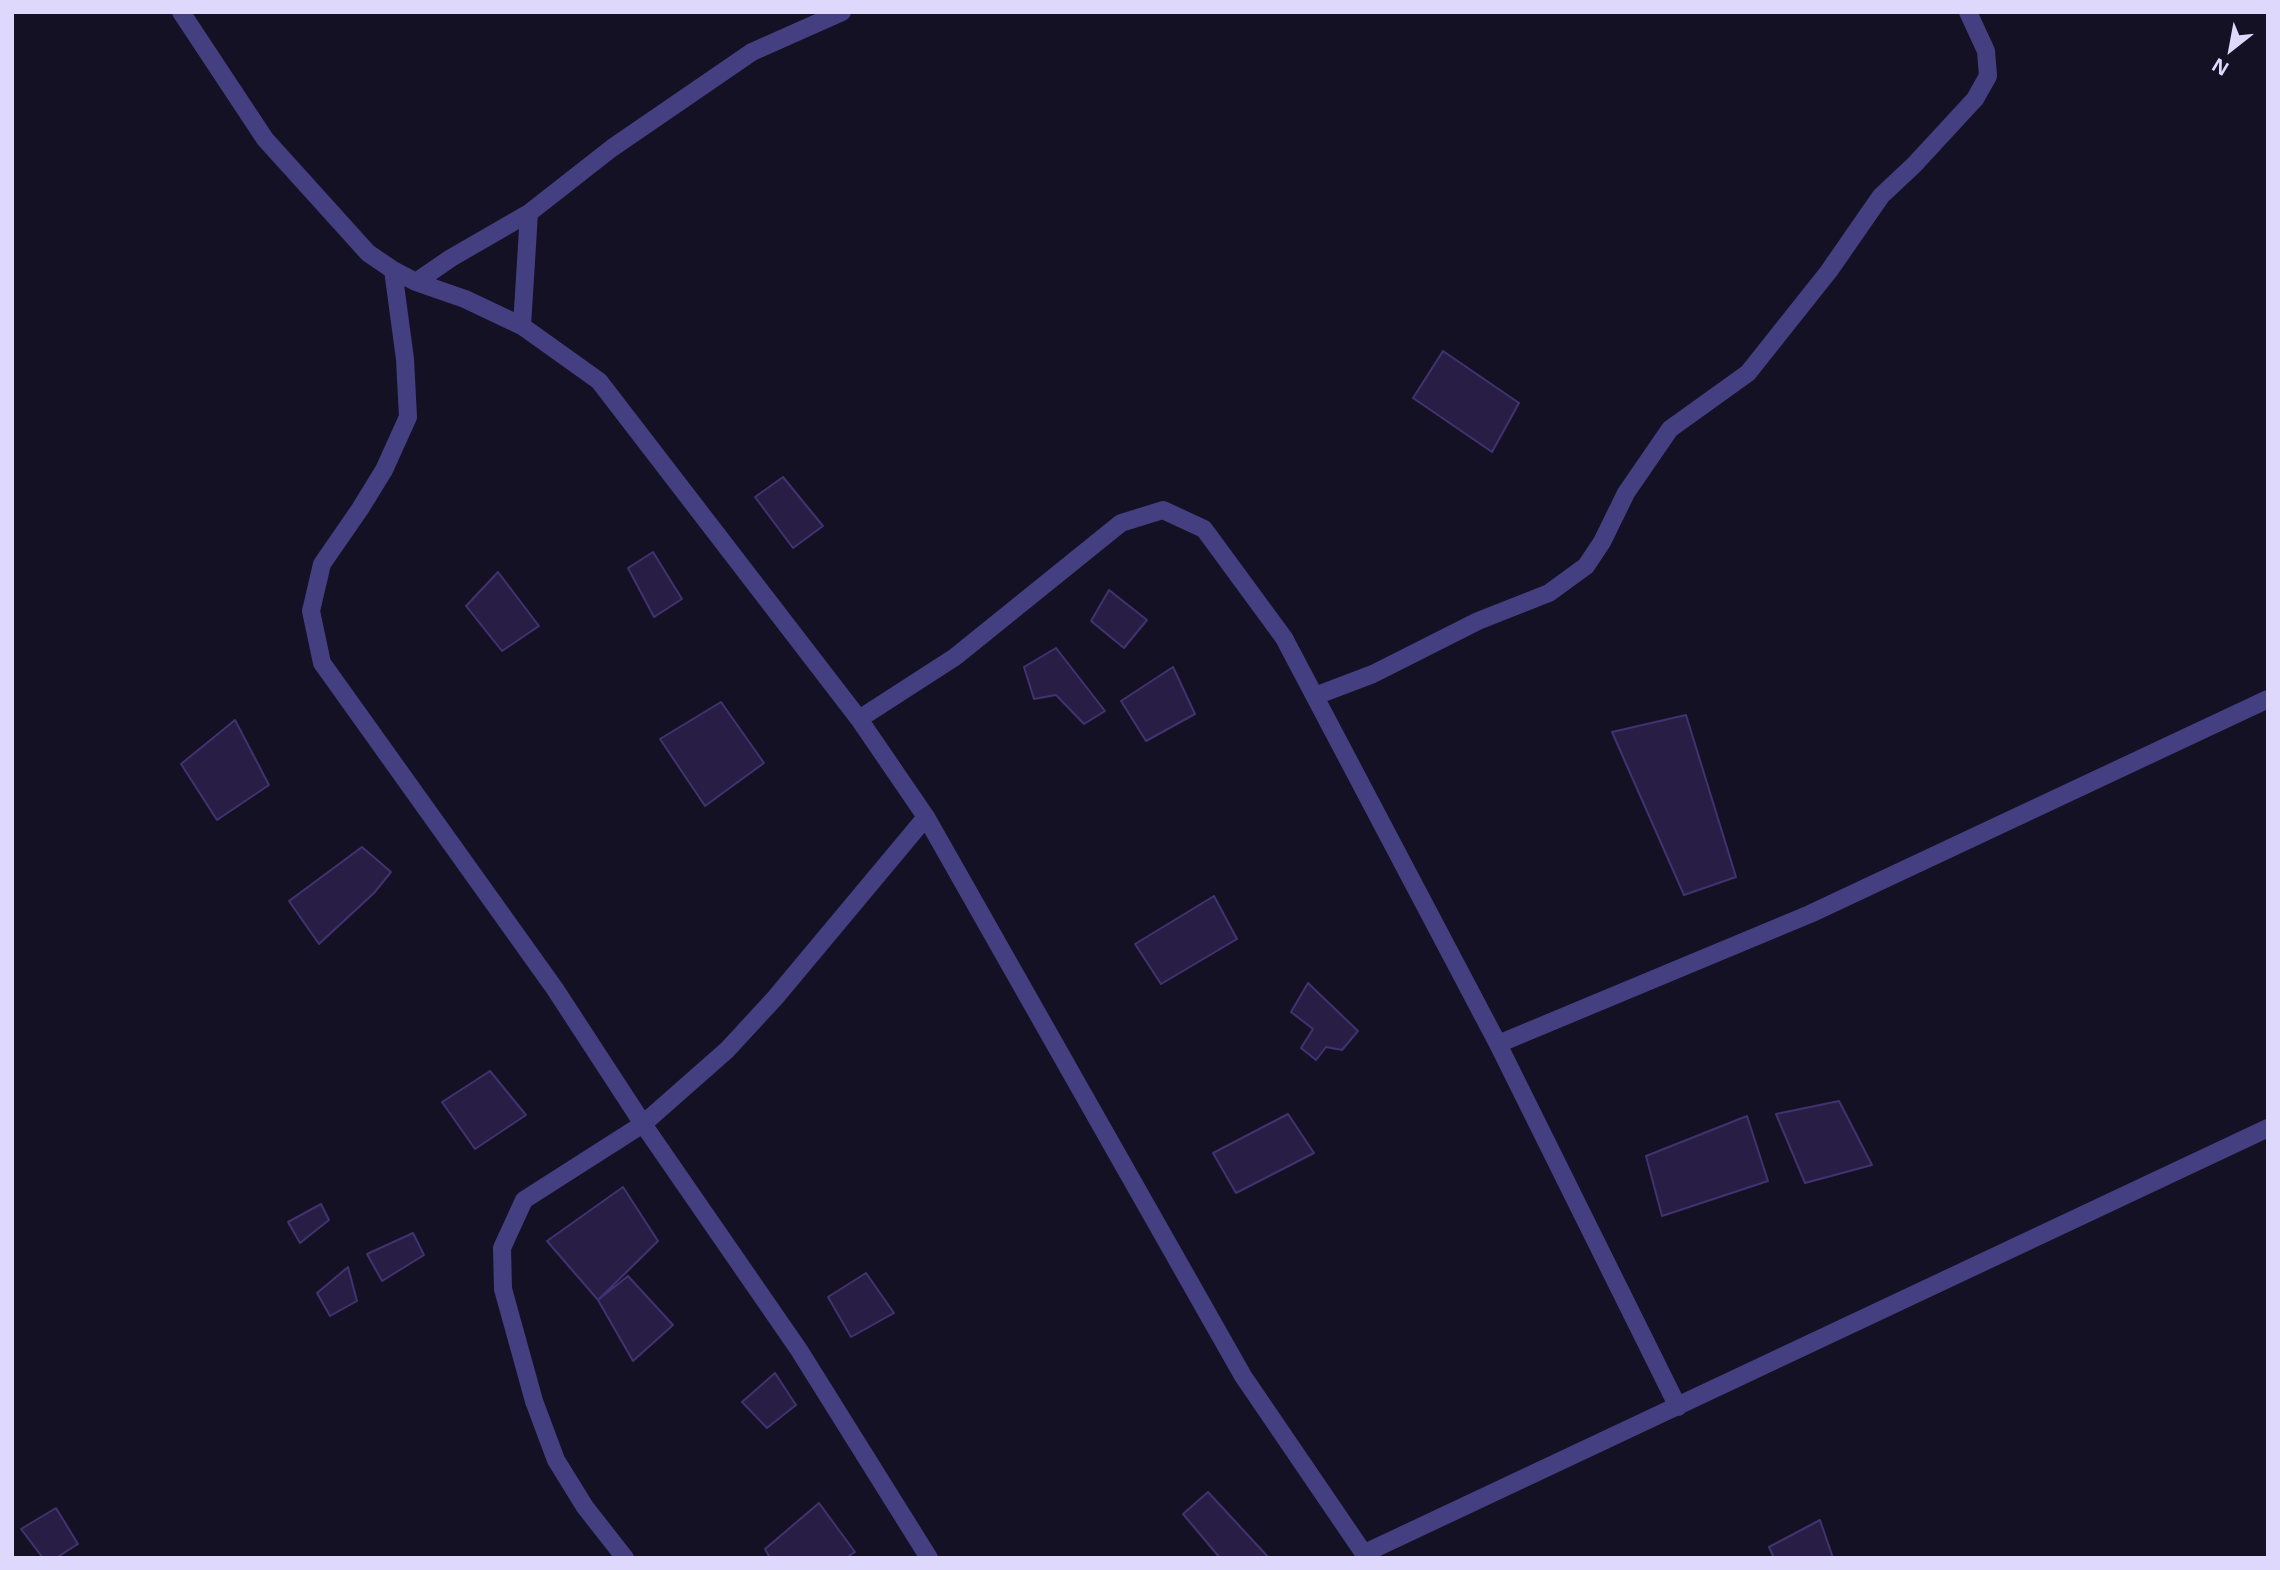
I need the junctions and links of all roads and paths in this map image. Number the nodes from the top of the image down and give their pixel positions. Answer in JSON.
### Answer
{"nodes":[{"id":1,"x":181,"y":12,"type":"edge"},
{"id":2,"x":842,"y":12,"type":"edge"},
{"id":3,"x":1968,"y":12,"type":"edge"},
{"id":4,"x":529,"y":213,"type":"junction"},
{"id":5,"x":393,"y":270,"type":"junction"},
{"id":6,"x":416,"y":282,"type":"junction"},
{"id":7,"x":522,"y":326,"type":"junction"},
{"id":8,"x":1315,"y":696,"type":"junction"},
{"id":9,"x":2268,"y":699,"type":"edge"},
{"id":10,"x":859,"y":719,"type":"junction"},
{"id":11,"x":926,"y":817,"type":"junction"},
{"id":12,"x":1498,"y":1044,"type":"junction"},
{"id":13,"x":643,"y":1124,"type":"junction"},
{"id":14,"x":2268,"y":1128,"type":"edge"},
{"id":15,"x":1678,"y":1407,"type":"junction"},
{"id":16,"x":1366,"y":1555,"type":"edge"},
{"id":17,"x":625,"y":1558,"type":"edge"},
{"id":18,"x":929,"y":1558,"type":"edge"}],
"edges":[{"from":1,"to":5,"type":"street"},
{"from":2,"to":4,"type":"street"},
{"from":3,"to":8,"type":"street"},
{"from":4,"to":6,"type":"street"},
{"from":4,"to":7,"type":"street"},
{"from":5,"to":6,"type":"street"},
{"from":5,"to":13,"type":"street"},
{"from":6,"to":7,"type":"street"},
{"from":7,"to":10,"type":"street"},
{"from":8,"to":10,"type":"street"},
{"from":8,"to":12,"type":"street"},
{"from":9,"to":12,"type":"street"},
{"from":10,"to":11,"type":"street"},
{"from":11,"to":13,"type":"street"},
{"from":11,"to":16,"type":"street"},
{"from":12,"to":15,"type":"street"},
{"from":13,"to":17,"type":"street"},
{"from":13,"to":18,"type":"street"},
{"from":14,"to":15,"type":"street"},
{"from":15,"to":16,"type":"street"}]}
